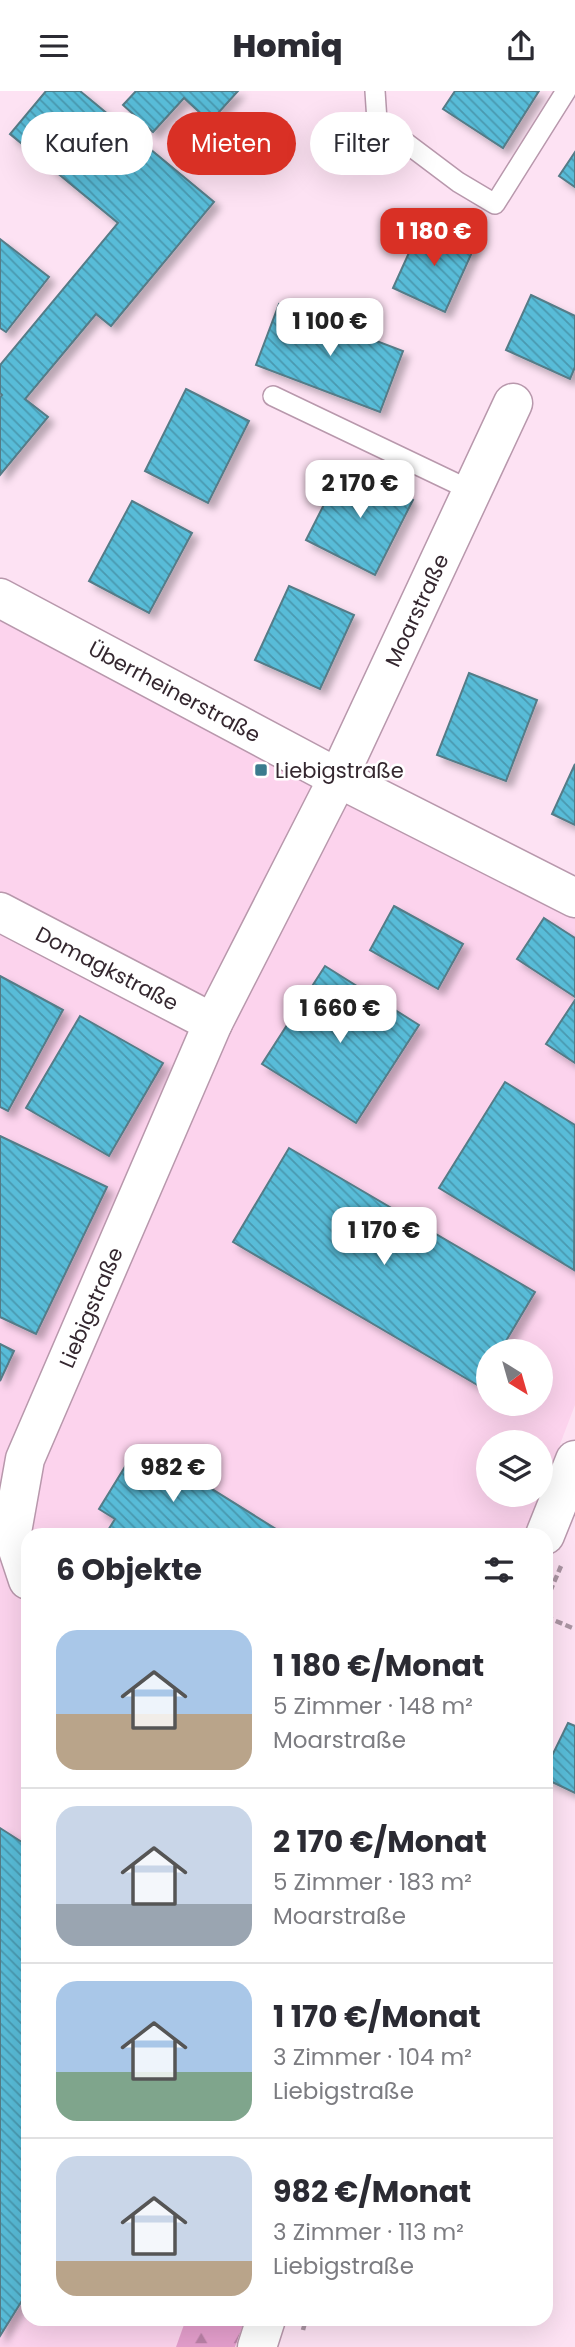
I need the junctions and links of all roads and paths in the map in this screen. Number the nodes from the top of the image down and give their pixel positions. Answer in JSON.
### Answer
{"nodes":[{"id":1,"x":375,"y":91,"type":"edge"},
{"id":2,"x":566,"y":91,"type":"edge"},
{"id":3,"x":273,"y":396,"type":"dead end"},
{"id":4,"x":513,"y":403,"type":"dead end"},
{"id":5,"x":472,"y":491,"type":"junction"},
{"id":6,"x":0,"y":598,"type":"edge"},
{"id":7,"x":338,"y":778,"type":"junction"},
{"id":8,"x":575,"y":898,"type":"edge"},
{"id":9,"x":0,"y":912,"type":"edge"},
{"id":10,"x":214,"y":1023,"type":"junction"},
{"id":11,"x":575,"y":1460,"type":"edge"},
{"id":12,"x":548,"y":1528,"type":"edge"},
{"id":13,"x":21,"y":1559,"type":"edge"},
{"id":14,"x":553,"y":1620,"type":"edge"},
{"id":15,"x":575,"y":1629,"type":"edge"},
{"id":16,"x":264,"y":2326,"type":"edge"},
{"id":17,"x":257,"y":2347,"type":"edge"}],
"edges":[{"from":1,"to":2,"type":"lane"},
{"from":3,"to":5,"type":"lane"},
{"from":4,"to":5,"type":"street","name":"Moarstraße"},
{"from":5,"to":7,"type":"street","name":"Moarstraße"},
{"from":6,"to":7,"type":"street","name":"Überrheinerstraße"},
{"from":7,"to":8,"type":"street","name":"Überrheinerstraße"},
{"from":7,"to":10,"type":"street","name":"Liebigstraße"},
{"from":9,"to":10,"type":"street","name":"Domagkstraße"},
{"from":10,"to":13,"type":"street","name":"Liebigstraße"},
{"from":11,"to":12,"type":"street"},
{"from":14,"to":15,"type":"path"},
{"from":16,"to":17,"type":"street"}]}
